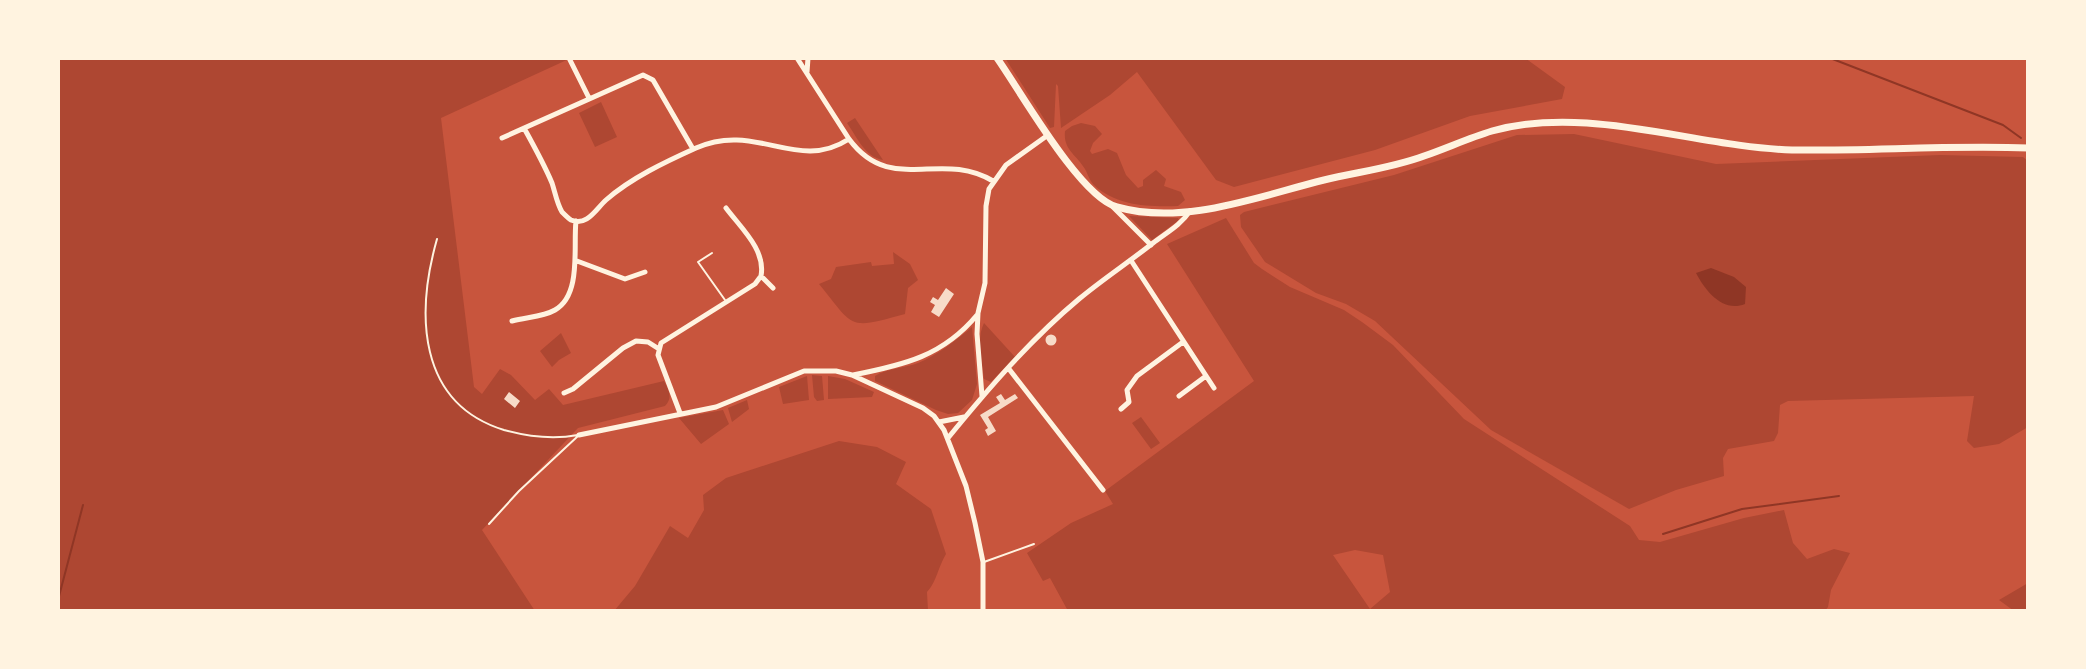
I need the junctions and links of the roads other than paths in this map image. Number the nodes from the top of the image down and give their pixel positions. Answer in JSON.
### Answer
{"nodes":[{"id":1,"x":797,"y":58,"type":"edge"},
{"id":2,"x":808,"y":58,"type":"edge"},
{"id":3,"x":997,"y":58,"type":"edge"},
{"id":4,"x":570,"y":60,"type":"edge"},
{"id":5,"x":807,"y":73,"type":"junction"},
{"id":6,"x":589,"y":98,"type":"junction"},
{"id":7,"x":524,"y":128,"type":"junction"},
{"id":8,"x":1049,"y":134,"type":"junction"},
{"id":9,"x":502,"y":138,"type":"dead end"},
{"id":10,"x":849,"y":139,"type":"junction"},
{"id":11,"x":2028,"y":148,"type":"edge"},
{"id":12,"x":693,"y":149,"type":"junction"},
{"id":13,"x":993,"y":181,"type":"junction"},
{"id":14,"x":1113,"y":206,"type":"junction"},
{"id":15,"x":726,"y":208,"type":"dead end"},
{"id":16,"x":1190,"y":211,"type":"junction"},
{"id":17,"x":576,"y":221,"type":"junction"},
{"id":18,"x":437,"y":239,"type":"dead end"},
{"id":19,"x":1151,"y":245,"type":"junction"},
{"id":20,"x":712,"y":253,"type":"dead end"},
{"id":21,"x":577,"y":261,"type":"junction"},
{"id":22,"x":1132,"y":262,"type":"junction"},
{"id":23,"x":645,"y":272,"type":"dead end"},
{"id":24,"x":761,"y":276,"type":"junction"},
{"id":25,"x":773,"y":288,"type":"dead end"},
{"id":26,"x":726,"y":301,"type":"junction"},
{"id":27,"x":978,"y":313,"type":"junction"},
{"id":28,"x":512,"y":321,"type":"dead end"},
{"id":29,"x":1183,"y":342,"type":"junction"},
{"id":30,"x":659,"y":349,"type":"junction"},
{"id":31,"x":1009,"y":369,"type":"junction"},
{"id":32,"x":852,"y":375,"type":"junction"},
{"id":33,"x":1206,"y":376,"type":"junction"},
{"id":34,"x":1214,"y":388,"type":"dead end"},
{"id":35,"x":564,"y":393,"type":"dead end"},
{"id":36,"x":1179,"y":396,"type":"dead end"},
{"id":37,"x":982,"y":397,"type":"junction"},
{"id":38,"x":1121,"y":409,"type":"dead end"},
{"id":39,"x":680,"y":413,"type":"junction"},
{"id":40,"x":964,"y":417,"type":"junction"},
{"id":41,"x":939,"y":422,"type":"junction"},
{"id":42,"x":579,"y":435,"type":"junction"},
{"id":43,"x":948,"y":438,"type":"junction"},
{"id":44,"x":1103,"y":490,"type":"dead end"},
{"id":45,"x":489,"y":524,"type":"dead end"},
{"id":46,"x":1034,"y":544,"type":"dead end"},
{"id":47,"x":983,"y":562,"type":"junction"},
{"id":48,"x":983,"y":611,"type":"edge"}],
"edges":[{"from":1,"to":5,"type":"street"},
{"from":2,"to":5,"type":"street"},
{"from":3,"to":8,"type":"main road"},
{"from":4,"to":6,"type":"street"},
{"from":5,"to":10,"type":"street"},
{"from":6,"to":7,"type":"street"},
{"from":6,"to":12,"type":"street"},
{"from":7,"to":9,"type":"street"},
{"from":7,"to":17,"type":"street"},
{"from":8,"to":13,"type":"street"},
{"from":8,"to":14,"type":"main road"},
{"from":10,"to":12,"type":"street"},
{"from":10,"to":13,"type":"street"},
{"from":11,"to":16,"type":"main road"},
{"from":12,"to":17,"type":"street"},
{"from":13,"to":27,"type":"street"},
{"from":14,"to":16,"type":"main road"},
{"from":14,"to":19,"type":"street"},
{"from":15,"to":24,"type":"street"},
{"from":16,"to":19,"type":"street"},
{"from":17,"to":21,"type":"street"},
{"from":18,"to":42,"type":"lane"},
{"from":19,"to":22,"type":"street"},
{"from":20,"to":26,"type":"lane"},
{"from":21,"to":23,"type":"street"},
{"from":21,"to":28,"type":"street"},
{"from":22,"to":29,"type":"street"},
{"from":22,"to":31,"type":"street"},
{"from":24,"to":25,"type":"street"},
{"from":24,"to":26,"type":"street"},
{"from":26,"to":30,"type":"street"},
{"from":27,"to":32,"type":"street"},
{"from":27,"to":37,"type":"street"},
{"from":29,"to":33,"type":"street"},
{"from":29,"to":38,"type":"street"},
{"from":30,"to":35,"type":"street"},
{"from":30,"to":39,"type":"street"},
{"from":31,"to":37,"type":"street"},
{"from":31,"to":44,"type":"street"},
{"from":32,"to":39,"type":"street"},
{"from":32,"to":41,"type":"street"},
{"from":33,"to":34,"type":"street"},
{"from":33,"to":36,"type":"street"},
{"from":37,"to":40,"type":"street"},
{"from":39,"to":42,"type":"street"},
{"from":40,"to":41,"type":"street"},
{"from":40,"to":43,"type":"street"},
{"from":41,"to":43,"type":"street"},
{"from":42,"to":45,"type":"lane"},
{"from":43,"to":47,"type":"street"},
{"from":46,"to":47,"type":"lane"},
{"from":47,"to":48,"type":"street"}]}
